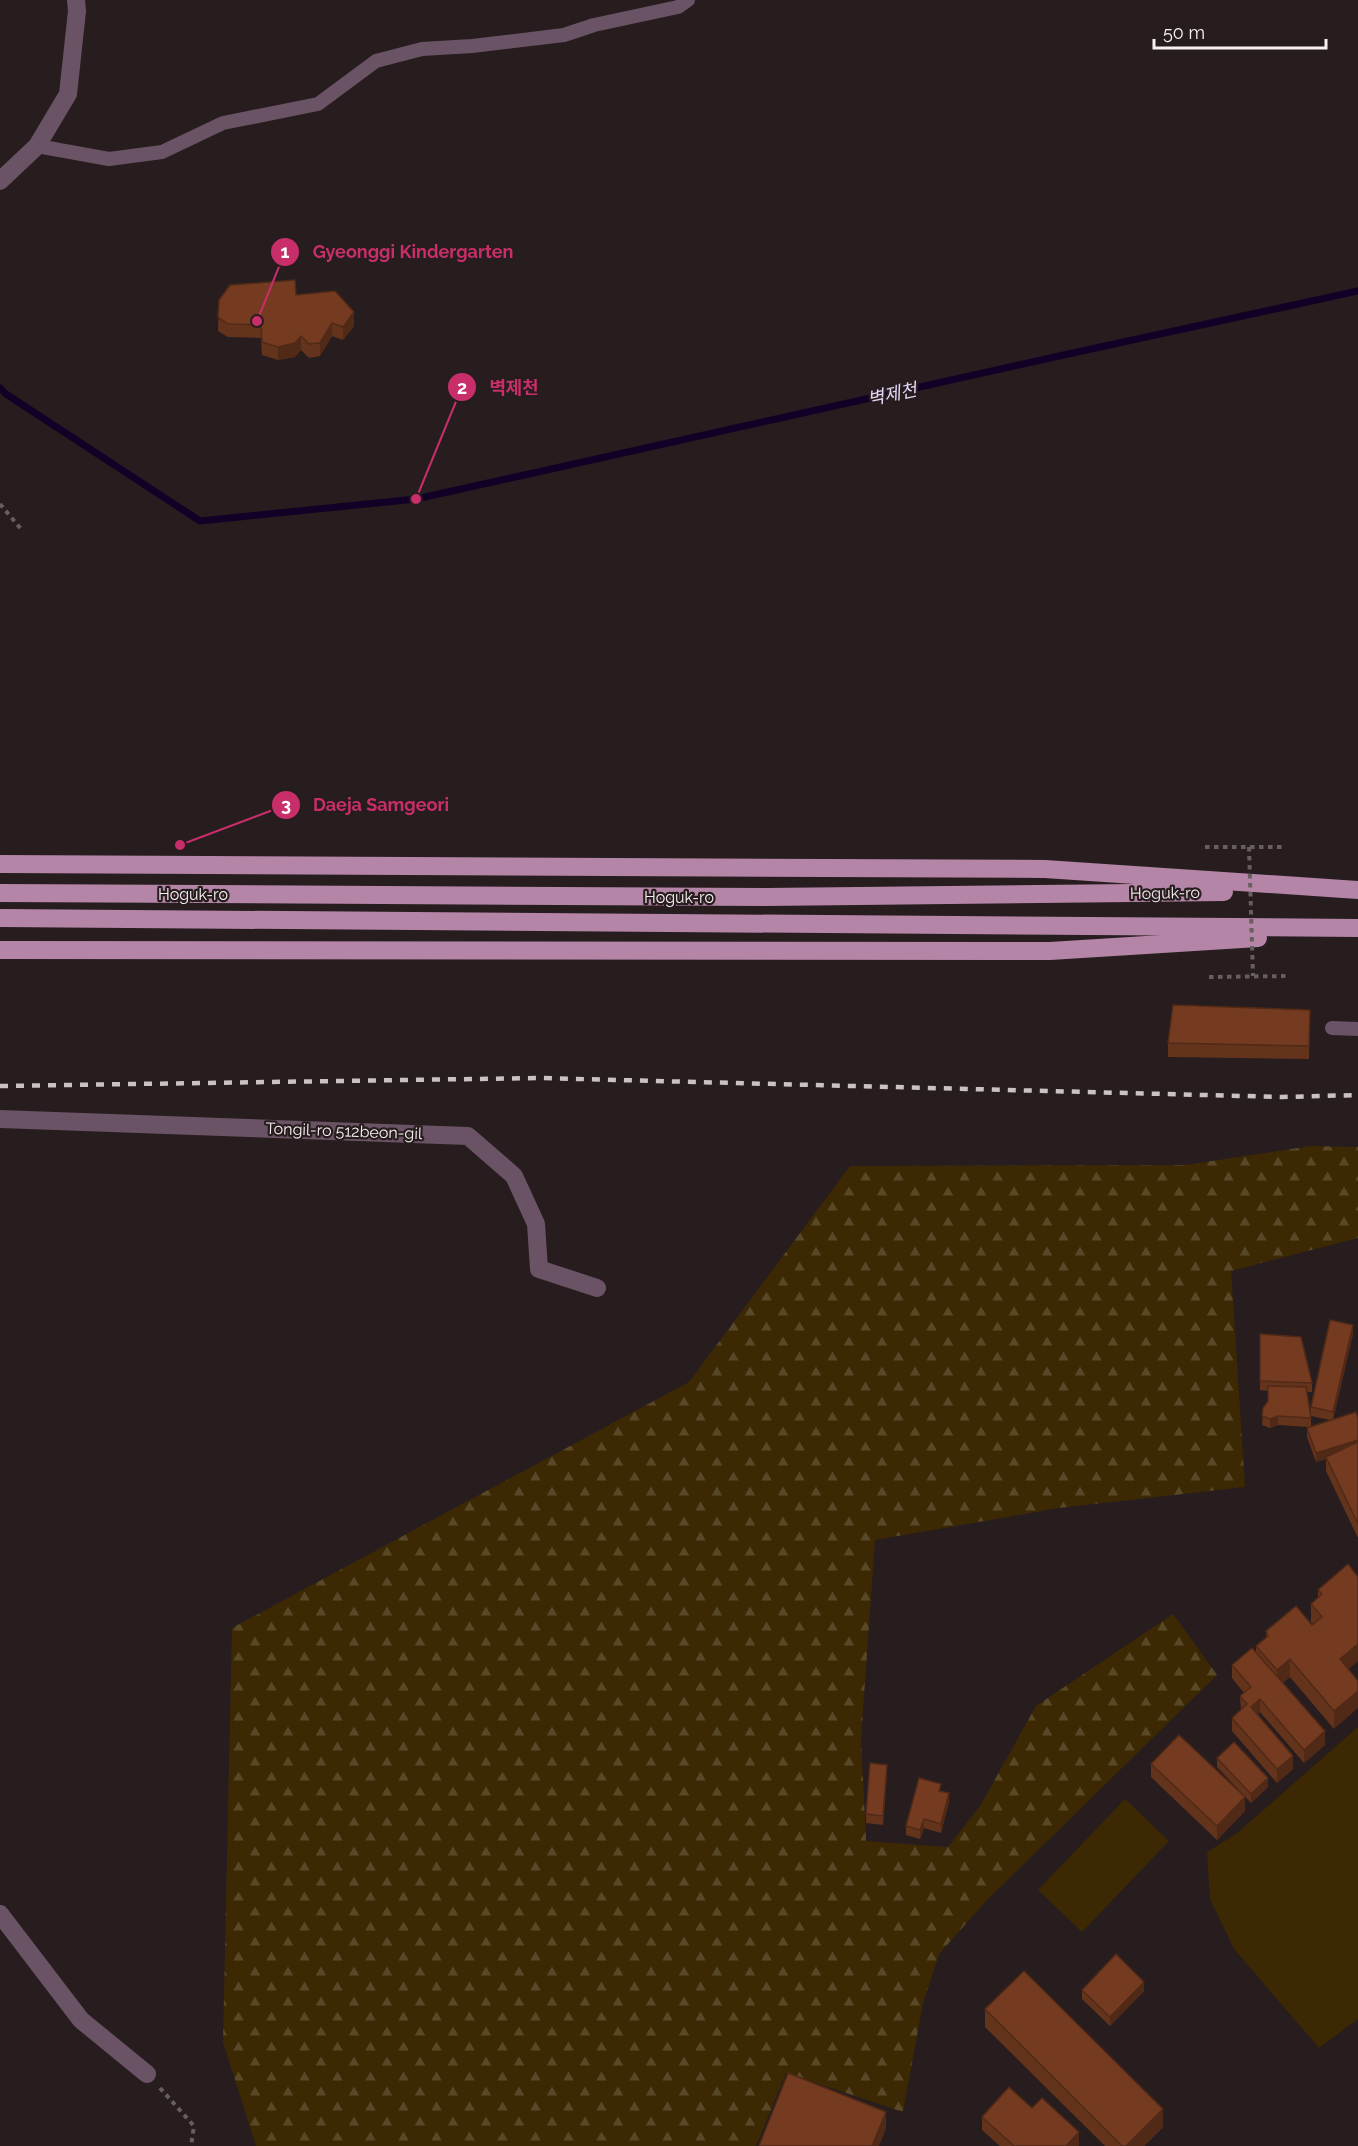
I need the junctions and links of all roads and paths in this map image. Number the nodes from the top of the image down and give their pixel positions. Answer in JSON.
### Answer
{"nodes":[{"id":1,"x":76,"y":0,"type":"edge"},
{"id":2,"x":688,"y":0,"type":"edge"},
{"id":3,"x":37,"y":146,"type":"junction"},
{"id":4,"x":0,"y":181,"type":"edge"},
{"id":5,"x":0,"y":504,"type":"edge"},
{"id":6,"x":21,"y":529,"type":"dead end"},
{"id":7,"x":1205,"y":847,"type":"dead end"},
{"id":8,"x":1249,"y":847,"type":"junction"},
{"id":9,"x":1285,"y":847,"type":"dead end"},
{"id":10,"x":0,"y":864,"type":"edge"},
{"id":11,"x":1358,"y":890,"type":"edge"},
{"id":12,"x":0,"y":893,"type":"edge"},
{"id":13,"x":0,"y":918,"type":"edge"},
{"id":14,"x":1357,"y":928,"type":"edge"},
{"id":15,"x":0,"y":950,"type":"edge"},
{"id":16,"x":1287,"y":975,"type":"dead end"},
{"id":17,"x":1253,"y":976,"type":"junction"},
{"id":18,"x":1209,"y":977,"type":"dead end"},
{"id":19,"x":1332,"y":1028,"type":"dead end"},
{"id":20,"x":1358,"y":1029,"type":"edge"},
{"id":21,"x":0,"y":1119,"type":"edge"},
{"id":22,"x":597,"y":1288,"type":"dead end"},
{"id":23,"x":0,"y":1914,"type":"edge"},
{"id":24,"x":147,"y":2074,"type":"joint"},
{"id":25,"x":191,"y":2146,"type":"edge"}],
"edges":[{"from":1,"to":3,"type":"street"},
{"from":2,"to":3,"type":"lane"},
{"from":3,"to":4,"type":"street"},
{"from":5,"to":6,"type":"path"},
{"from":7,"to":8,"type":"path"},
{"from":8,"to":9,"type":"path"},
{"from":8,"to":17,"type":"path","bridge":true},
{"from":10,"to":11,"type":"main road"},
{"from":11,"to":12,"type":"main road","name":"Hoguk-ro"},
{"from":13,"to":14,"type":"main road","name":"Hoguk-ro"},
{"from":14,"to":15,"type":"main road"},
{"from":16,"to":17,"type":"path"},
{"from":17,"to":18,"type":"path"},
{"from":19,"to":20,"type":"lane"},
{"from":21,"to":22,"type":"street","name":"Tongil-ro 512beon-gil"},
{"from":23,"to":24,"type":"street"},
{"from":24,"to":25,"type":"path"}]}
